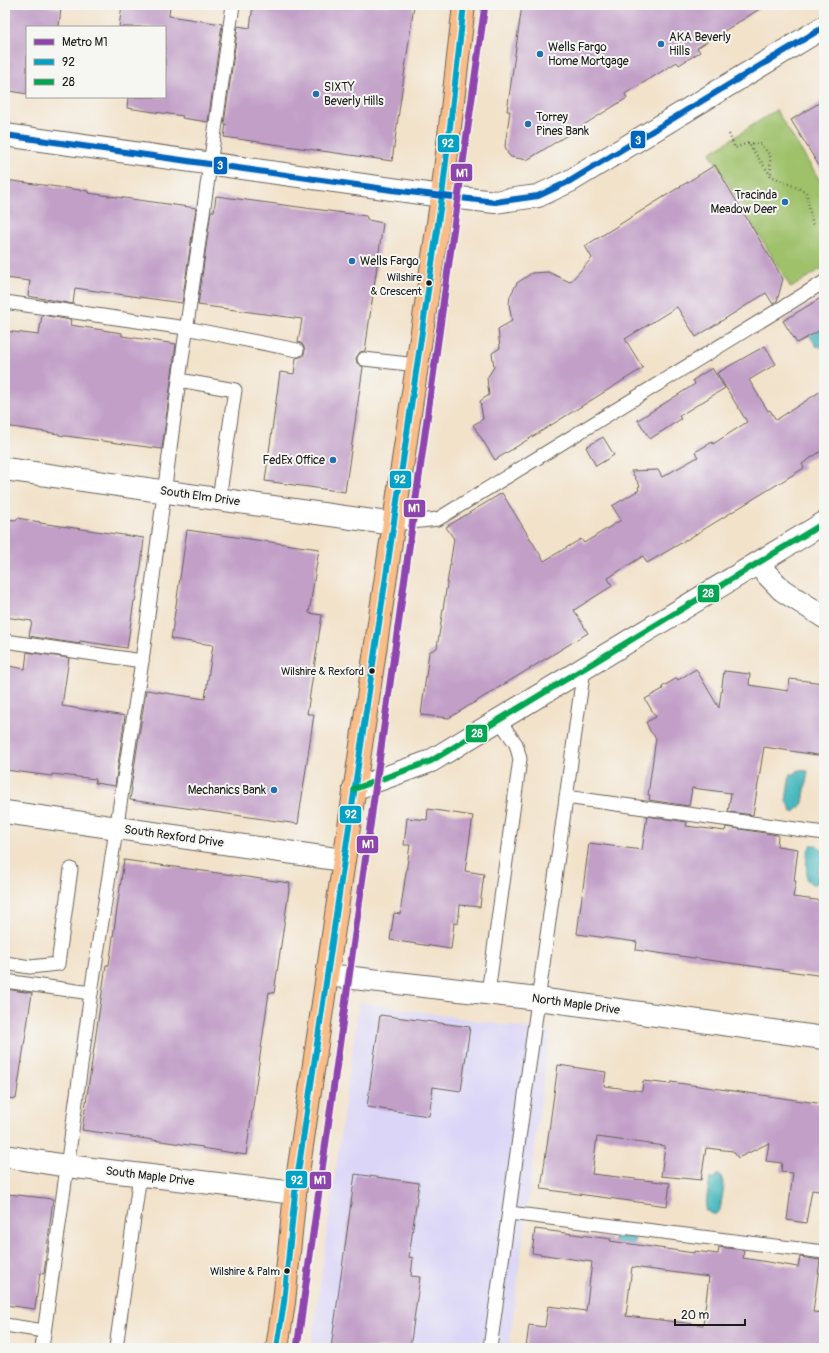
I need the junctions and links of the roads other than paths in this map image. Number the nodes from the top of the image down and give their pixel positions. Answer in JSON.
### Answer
{"nodes":[{"id":1,"x":233,"y":5,"type":"edge"},
{"id":2,"x":464,"y":5,"type":"edge"},
{"id":3,"x":824,"y":27,"type":"edge"},
{"id":4,"x":5,"y":136,"type":"edge"},
{"id":5,"x":210,"y":164,"type":"junction"},
{"id":6,"x":442,"y":196,"type":"junction"},
{"id":7,"x":824,"y":282,"type":"edge"},
{"id":8,"x":5,"y":302,"type":"edge"},
{"id":9,"x":186,"y":328,"type":"junction"},
{"id":10,"x":297,"y":350,"type":"dead end"},
{"id":11,"x":364,"y":359,"type":"dead end"},
{"id":12,"x":417,"y":365,"type":"junction"},
{"id":13,"x":179,"y":380,"type":"junction"},
{"id":14,"x":5,"y":469,"type":"edge"},
{"id":15,"x":164,"y":491,"type":"junction"},
{"id":16,"x":219,"y":499,"type":"junction"},
{"id":17,"x":824,"y":523,"type":"edge"},
{"id":18,"x":394,"y":524,"type":"junction"},
{"id":19,"x":757,"y":564,"type":"junction"},
{"id":20,"x":824,"y":617,"type":"edge"},
{"id":21,"x":5,"y":641,"type":"edge"},
{"id":22,"x":142,"y":661,"type":"junction"},
{"id":23,"x":584,"y":668,"type":"junction"},
{"id":24,"x":500,"y":720,"type":"junction"},
{"id":25,"x":354,"y":789,"type":"junction"},
{"id":26,"x":566,"y":797,"type":"junction"},
{"id":27,"x":5,"y":812,"type":"edge"},
{"id":28,"x":117,"y":828,"type":"junction"},
{"id":29,"x":824,"y":833,"type":"edge"},
{"id":30,"x":343,"y":860,"type":"junction"},
{"id":31,"x":71,"y":869,"type":"dead end"},
{"id":32,"x":5,"y":963,"type":"edge"},
{"id":33,"x":30,"y":967,"type":"junction"},
{"id":34,"x":327,"y":975,"type":"junction"},
{"id":35,"x":5,"y":981,"type":"edge"},
{"id":36,"x":30,"y":985,"type":"junction"},
{"id":37,"x":91,"y":993,"type":"junction"},
{"id":38,"x":488,"y":993,"type":"junction"},
{"id":39,"x":538,"y":999,"type":"junction"},
{"id":40,"x":824,"y":1038,"type":"edge"},
{"id":41,"x":5,"y":1156,"type":"edge"},
{"id":42,"x":67,"y":1166,"type":"junction"},
{"id":43,"x":140,"y":1175,"type":"junction"},
{"id":44,"x":294,"y":1193,"type":"junction"},
{"id":45,"x":509,"y":1214,"type":"junction"},
{"id":46,"x":824,"y":1252,"type":"edge"},
{"id":47,"x":5,"y":1325,"type":"edge"},
{"id":48,"x":44,"y":1331,"type":"junction"},
{"id":49,"x":42,"y":1348,"type":"edge"},
{"id":50,"x":116,"y":1348,"type":"edge"},
{"id":51,"x":277,"y":1348,"type":"edge"},
{"id":52,"x":490,"y":1348,"type":"edge"}],
"edges":[{"from":1,"to":5,"type":"lane"},
{"from":2,"to":6,"type":"main road"},
{"from":3,"to":6,"type":"street"},
{"from":4,"to":5,"type":"street"},
{"from":5,"to":6,"type":"street"},
{"from":5,"to":9,"type":"lane"},
{"from":6,"to":12,"type":"main road"},
{"from":7,"to":18,"type":"lane"},
{"from":8,"to":9,"type":"lane"},
{"from":9,"to":10,"type":"lane"},
{"from":9,"to":13,"type":"lane"},
{"from":11,"to":12,"type":"lane"},
{"from":12,"to":18,"type":"main road"},
{"from":13,"to":15,"type":"lane"},
{"from":13,"to":16,"type":"lane"},
{"from":14,"to":15,"type":"street","name":"South Elm Drive"},
{"from":15,"to":16,"type":"street","name":"South Elm Drive"},
{"from":15,"to":22,"type":"lane"},
{"from":16,"to":18,"type":"street","name":"South Elm Drive"},
{"from":17,"to":19,"type":"street"},
{"from":18,"to":25,"type":"main road"},
{"from":19,"to":20,"type":"street"},
{"from":19,"to":23,"type":"street"},
{"from":21,"to":22,"type":"lane"},
{"from":22,"to":28,"type":"lane"},
{"from":23,"to":24,"type":"street"},
{"from":23,"to":26,"type":"lane"},
{"from":24,"to":25,"type":"street"},
{"from":24,"to":38,"type":"lane"},
{"from":25,"to":30,"type":"main road"},
{"from":26,"to":29,"type":"lane"},
{"from":26,"to":39,"type":"lane"},
{"from":27,"to":28,"type":"street","name":"South Rexford Drive"},
{"from":28,"to":30,"type":"street","name":"South Rexford Drive"},
{"from":28,"to":37,"type":"lane"},
{"from":30,"to":34,"type":"main road"},
{"from":31,"to":33,"type":"lane"},
{"from":32,"to":33,"type":"lane"},
{"from":33,"to":36,"type":"lane"},
{"from":34,"to":38,"type":"street","name":"North Maple Drive"},
{"from":34,"to":44,"type":"main road"},
{"from":35,"to":36,"type":"lane"},
{"from":36,"to":37,"type":"lane"},
{"from":37,"to":42,"type":"lane"},
{"from":38,"to":39,"type":"street","name":"North Maple Drive"},
{"from":39,"to":40,"type":"street","name":"North Maple Drive"},
{"from":39,"to":45,"type":"lane"},
{"from":41,"to":42,"type":"street","name":"South Maple Drive"},
{"from":42,"to":43,"type":"street","name":"South Maple Drive"},
{"from":42,"to":48,"type":"lane"},
{"from":43,"to":44,"type":"street","name":"South Maple Drive"},
{"from":43,"to":50,"type":"lane"},
{"from":44,"to":51,"type":"main road"},
{"from":45,"to":46,"type":"lane"},
{"from":45,"to":52,"type":"lane"},
{"from":47,"to":48,"type":"lane"},
{"from":48,"to":49,"type":"lane"}]}
